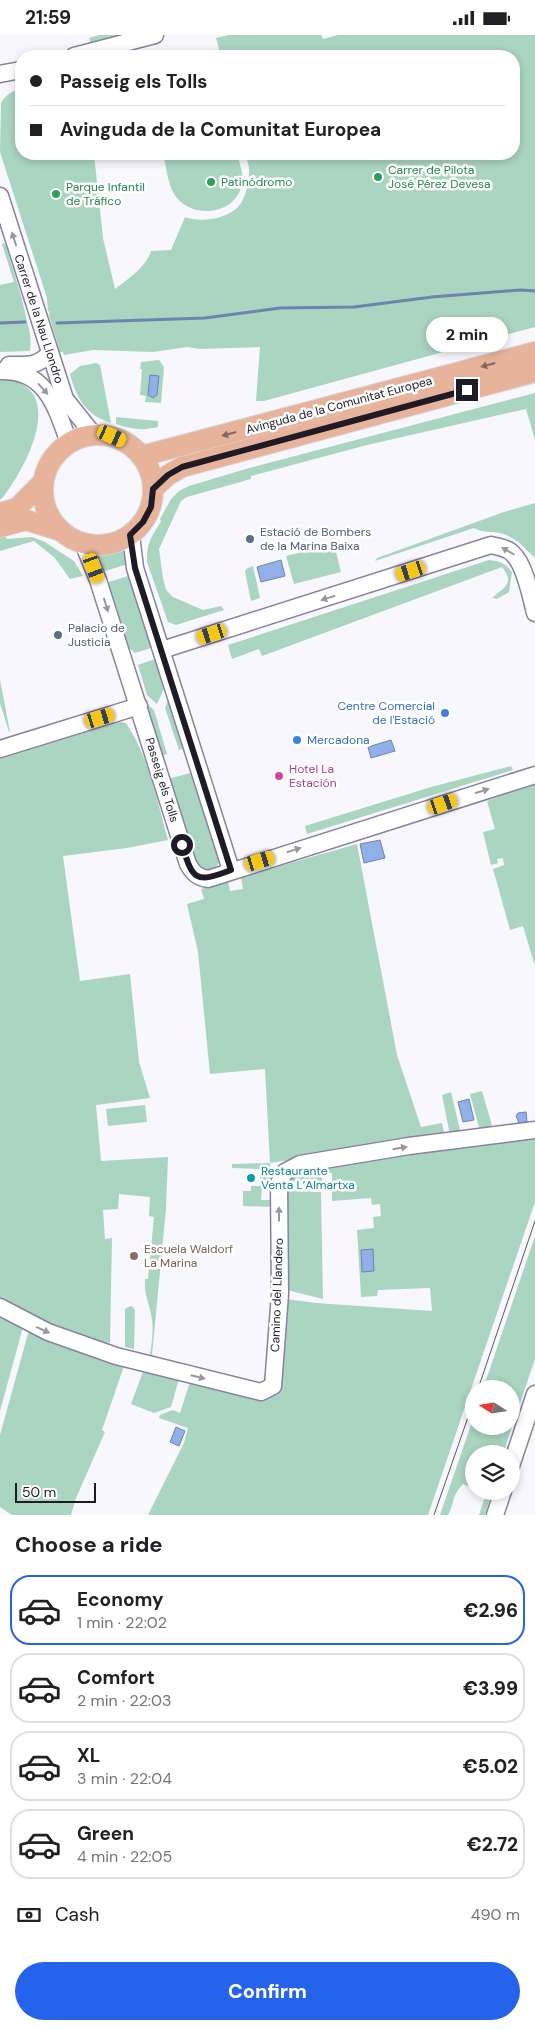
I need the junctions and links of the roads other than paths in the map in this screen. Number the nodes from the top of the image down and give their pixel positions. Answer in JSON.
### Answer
{"nodes":[{"id":1,"x":155,"y":35,"type":"edge"},
{"id":2,"x":97,"y":50,"type":"edge"},
{"id":3,"x":0,"y":196,"type":"edge"},
{"id":4,"x":535,"y":352,"type":"edge"},
{"id":5,"x":50,"y":353,"type":"junction"},
{"id":6,"x":0,"y":365,"type":"edge"},
{"id":7,"x":0,"y":371,"type":"edge"},
{"id":8,"x":535,"y":372,"type":"edge"},
{"id":9,"x":93,"y":434,"type":"junction"},
{"id":10,"x":69,"y":443,"type":"junction"},
{"id":11,"x":142,"y":456,"type":"junction"},
{"id":12,"x":43,"y":482,"type":"junction"},
{"id":13,"x":153,"y":489,"type":"junction"},
{"id":14,"x":0,"y":513,"type":"edge"},
{"id":15,"x":0,"y":527,"type":"edge"},
{"id":16,"x":61,"y":531,"type":"junction"},
{"id":17,"x":130,"y":535,"type":"junction"},
{"id":18,"x":83,"y":543,"type":"junction"},
{"id":19,"x":535,"y":613,"type":"edge"},
{"id":20,"x":162,"y":650,"type":"junction"},
{"id":21,"x":138,"y":706,"type":"junction"},
{"id":22,"x":0,"y":749,"type":"edge"},
{"id":23,"x":535,"y":775,"type":"edge"},
{"id":24,"x":231,"y":870,"type":"junction"},
{"id":25,"x":535,"y":1129,"type":"edge"},
{"id":26,"x":0,"y":1307,"type":"edge"},
{"id":27,"x":535,"y":1394,"type":"edge"},
{"id":28,"x":518,"y":1445,"type":"edge"},
{"id":29,"x":501,"y":1500,"type":"edge"},
{"id":30,"x":497,"y":1513,"type":"edge"}],
"edges":[{"from":1,"to":2,"type":"street"},
{"from":5,"to":3,"type":"street","name":"Carrer de la Nau Llondro","one_way":true},
{"from":4,"to":11,"type":"main road","name":"Avinguda de la Comunitat Europea","one_way":true},
{"from":5,"to":6,"type":"street"},
{"from":5,"to":9,"type":"street","name":"Carrer de la Nau Llondro"},
{"from":7,"to":10,"type":"street","one_way":true},
{"from":8,"to":13,"type":"main road","name":"Avinguda de la Comunitat Europea"},
{"from":9,"to":10,"type":"main road"},
{"from":9,"to":11,"type":"main road"},
{"from":10,"to":12,"type":"main road"},
{"from":11,"to":13,"type":"main road"},
{"from":12,"to":14,"type":"main road"},
{"from":12,"to":16,"type":"main road"},
{"from":13,"to":17,"type":"main road"},
{"from":15,"to":16,"type":"main road"},
{"from":16,"to":18,"type":"main road"},
{"from":17,"to":18,"type":"main road"},
{"from":17,"to":20,"type":"street"},
{"from":18,"to":21,"type":"street","name":"Passeig els Tolls","one_way":true},
{"from":19,"to":20,"type":"street","one_way":true},
{"from":20,"to":24,"type":"street"},
{"from":21,"to":22,"type":"street"},
{"from":21,"to":24,"type":"street","name":"Passeig els Tolls"},
{"from":24,"to":23,"type":"street","one_way":true},
{"from":26,"to":25,"type":"street","name":"Camino del Llandero","one_way":true},
{"from":27,"to":28,"type":"street"},
{"from":29,"to":30,"type":"street"}]}
